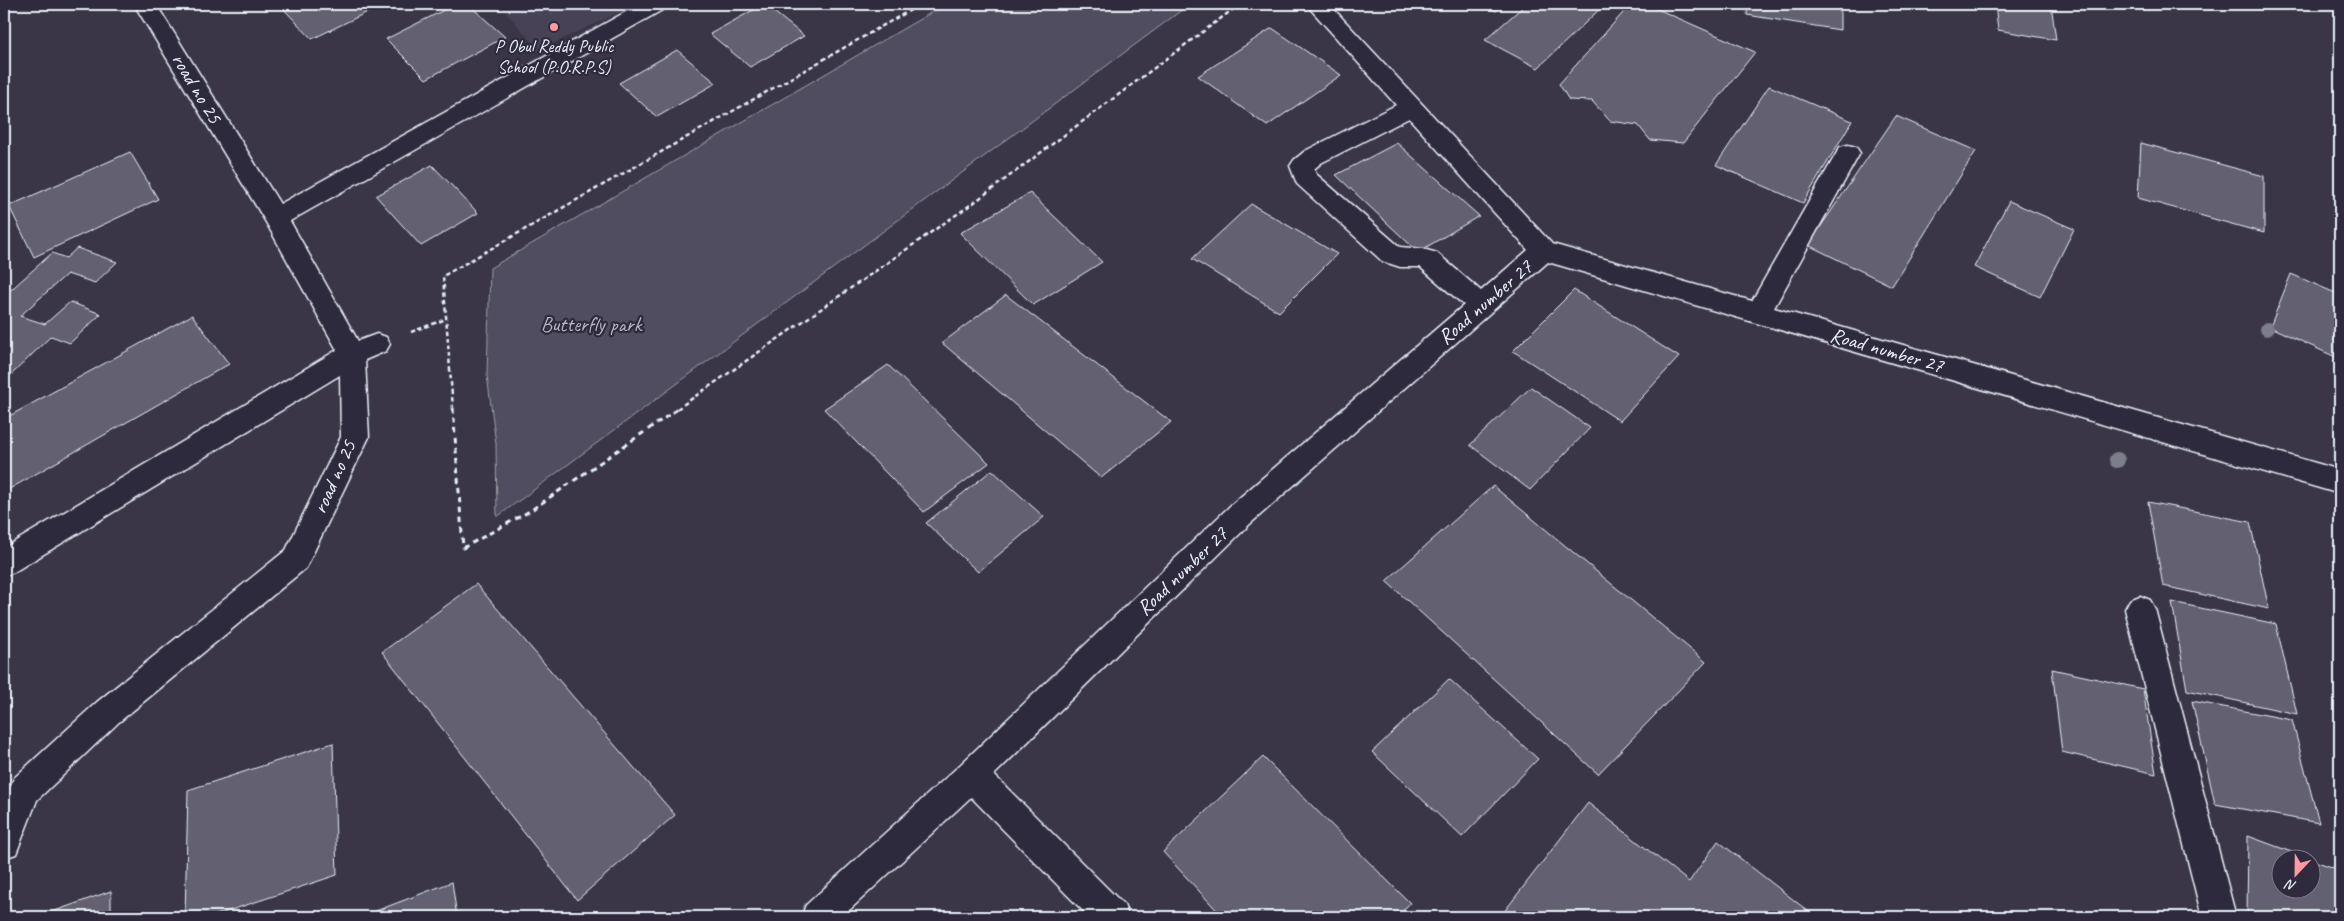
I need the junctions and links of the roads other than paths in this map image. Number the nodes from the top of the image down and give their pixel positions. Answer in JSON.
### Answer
{"nodes":[{"id":1,"x":145,"y":4,"type":"edge"},
{"id":2,"x":656,"y":4,"type":"edge"},
{"id":3,"x":1317,"y":4,"type":"edge"},
{"id":4,"x":1412,"y":107,"type":"junction"},
{"id":5,"x":1848,"y":153,"type":"dead end"},
{"id":6,"x":276,"y":218,"type":"junction"},
{"id":7,"x":1544,"y":250,"type":"junction"},
{"id":8,"x":1481,"y":305,"type":"junction"},
{"id":9,"x":1759,"y":313,"type":"junction"},
{"id":10,"x":377,"y":344,"type":"dead end"},
{"id":11,"x":352,"y":354,"type":"junction"},
{"id":12,"x":2340,"y":482,"type":"edge"},
{"id":13,"x":4,"y":563,"type":"edge"},
{"id":14,"x":2140,"y":609,"type":"dead end"},
{"id":15,"x":972,"y":776,"type":"junction"},
{"id":16,"x":4,"y":842,"type":"edge"},
{"id":17,"x":818,"y":917,"type":"edge"},
{"id":18,"x":1112,"y":917,"type":"edge"},
{"id":19,"x":2219,"y":917,"type":"edge"}],
"edges":[{"from":1,"to":6,"type":"street","name":"road no 25"},
{"from":2,"to":6,"type":"street"},
{"from":3,"to":4,"type":"street"},
{"from":4,"to":7,"type":"street"},
{"from":4,"to":8,"type":"street"},
{"from":5,"to":9,"type":"street"},
{"from":6,"to":11,"type":"street","name":"road no 25"},
{"from":7,"to":8,"type":"street","name":"Road number 27"},
{"from":7,"to":9,"type":"street","name":"Road number 27"},
{"from":8,"to":15,"type":"street","name":"Road number 27"},
{"from":9,"to":12,"type":"street","name":"Road number 27"},
{"from":10,"to":11,"type":"street"},
{"from":11,"to":13,"type":"street"},
{"from":11,"to":16,"type":"street","name":"road no 25"},
{"from":14,"to":19,"type":"street"},
{"from":15,"to":17,"type":"street","name":"Road number 27"},
{"from":15,"to":18,"type":"street"}]}
